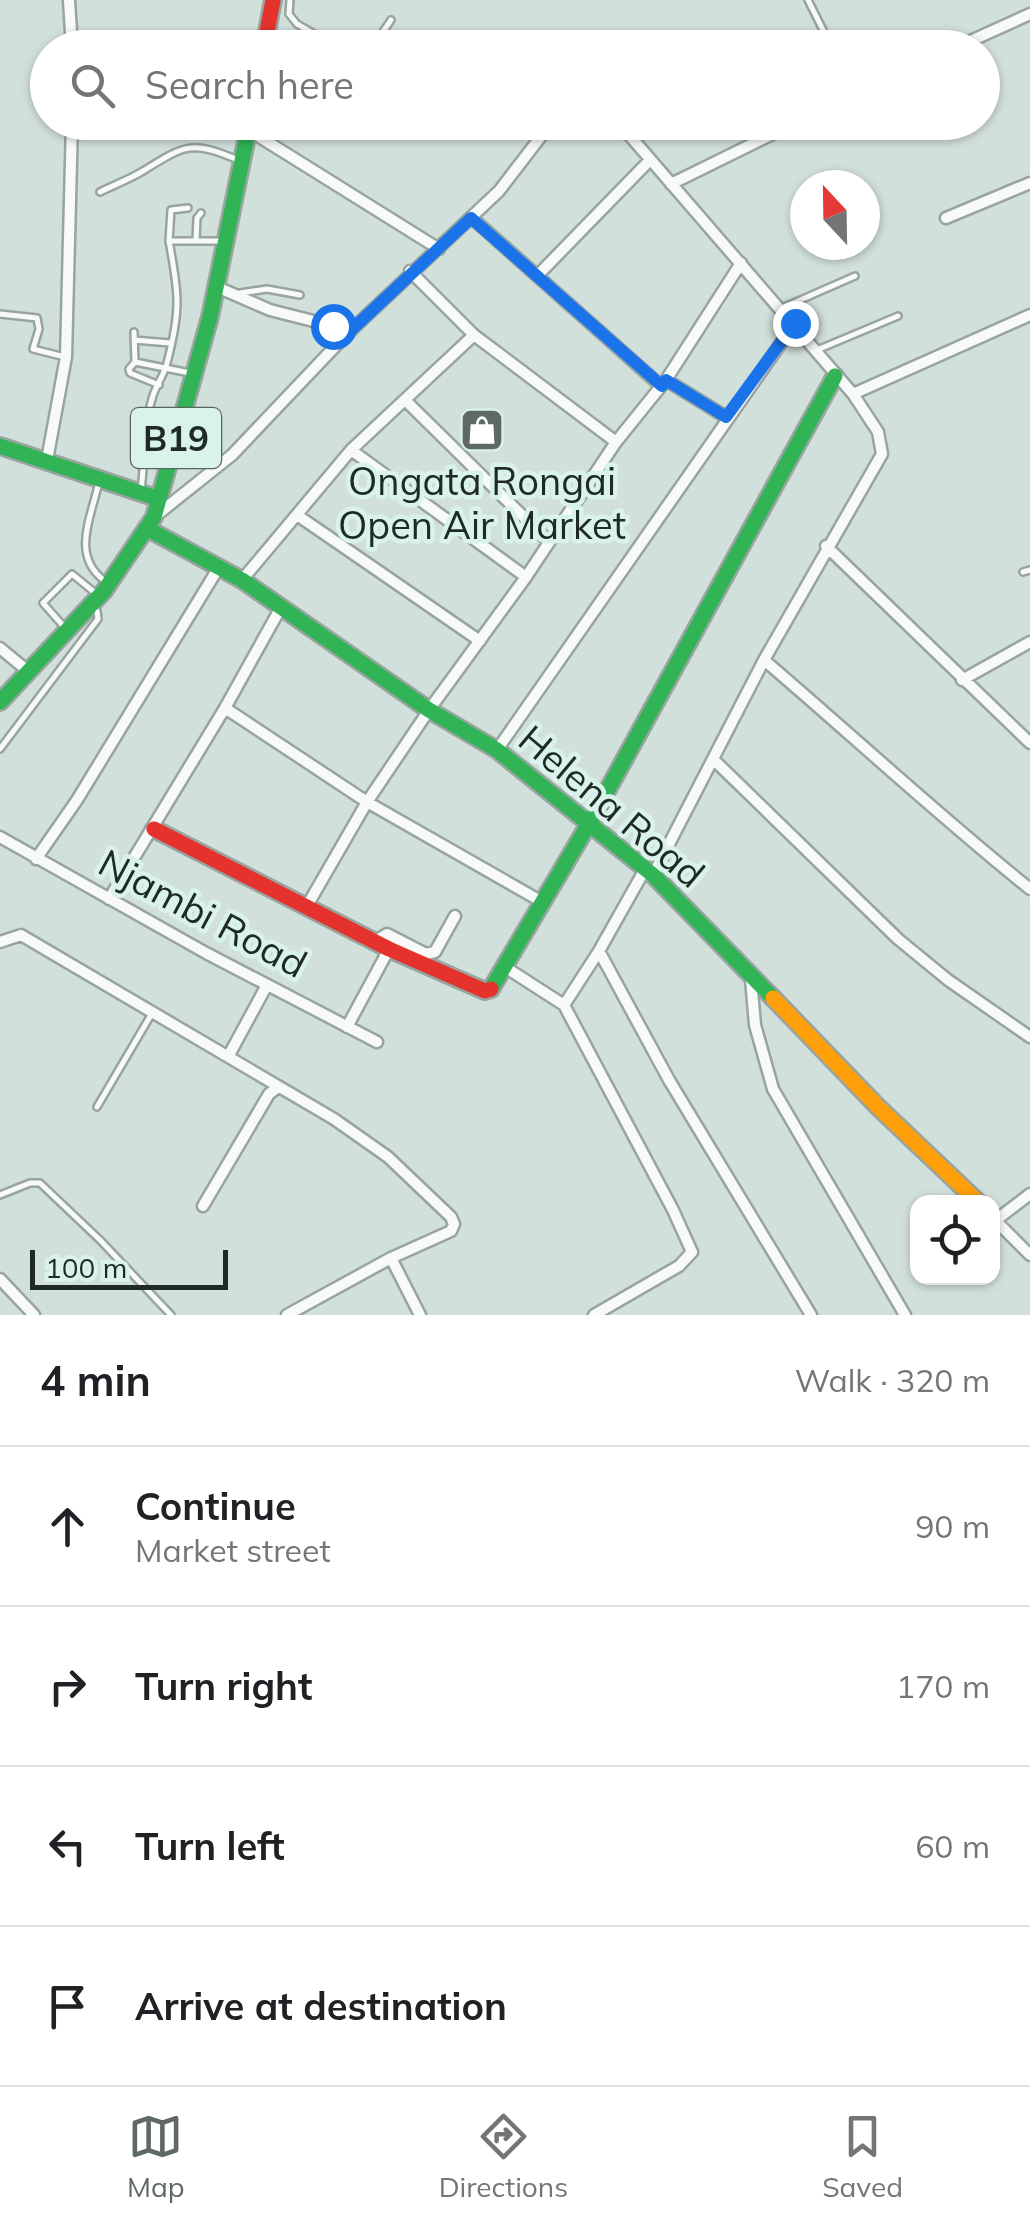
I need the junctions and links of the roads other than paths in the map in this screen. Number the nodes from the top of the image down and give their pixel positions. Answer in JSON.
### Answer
{"nodes":[{"id":1,"x":68,"y":0,"type":"edge"},
{"id":2,"x":273,"y":0,"type":"edge"},
{"id":3,"x":290,"y":0,"type":"edge"},
{"id":4,"x":808,"y":0,"type":"edge"},
{"id":5,"x":1030,"y":14,"type":"edge"},
{"id":6,"x":390,"y":20,"type":"dead end"},
{"id":7,"x":70,"y":30,"type":"edge"},
{"id":8,"x":267,"y":30,"type":"edge"},
{"id":9,"x":308,"y":30,"type":"edge"},
{"id":10,"x":384,"y":30,"type":"edge"},
{"id":11,"x":823,"y":30,"type":"edge"},
{"id":12,"x":995,"y":30,"type":"edge"},
{"id":13,"x":72,"y":140,"type":"edge"},
{"id":14,"x":247,"y":140,"type":"edge"},
{"id":15,"x":271,"y":140,"type":"edge"},
{"id":16,"x":538,"y":140,"type":"edge"},
{"id":17,"x":632,"y":140,"type":"edge"},
{"id":18,"x":761,"y":140,"type":"edge"},
{"id":19,"x":649,"y":161,"type":"junction"},
{"id":20,"x":242,"y":162,"type":"junction"},
{"id":21,"x":671,"y":184,"type":"junction"},
{"id":22,"x":1030,"y":184,"type":"edge"},
{"id":23,"x":100,"y":192,"type":"dead end"},
{"id":24,"x":188,"y":208,"type":"dead end"},
{"id":25,"x":202,"y":214,"type":"dead end"},
{"id":26,"x":471,"y":218,"type":"junction"},
{"id":27,"x":946,"y":218,"type":"dead end"},
{"id":28,"x":196,"y":240,"type":"junction"},
{"id":29,"x":169,"y":241,"type":"junction"},
{"id":30,"x":226,"y":242,"type":"junction"},
{"id":31,"x":438,"y":249,"type":"junction"},
{"id":32,"x":742,"y":263,"type":"junction"},
{"id":33,"x":410,"y":271,"type":"junction"},
{"id":34,"x":538,"y":275,"type":"junction"},
{"id":35,"x":855,"y":276,"type":"dead end"},
{"id":36,"x":216,"y":287,"type":"junction"},
{"id":37,"x":237,"y":294,"type":"junction"},
{"id":38,"x":300,"y":295,"type":"dead end"},
{"id":39,"x":782,"y":308,"type":"junction"},
{"id":40,"x":0,"y":314,"type":"edge"},
{"id":41,"x":1030,"y":315,"type":"edge"},
{"id":42,"x":898,"y":316,"type":"dead end"},
{"id":43,"x":795,"y":323,"type":"junction"},
{"id":44,"x":134,"y":332,"type":"dead end"},
{"id":45,"x":346,"y":335,"type":"junction"},
{"id":46,"x":474,"y":335,"type":"junction"},
{"id":47,"x":134,"y":340,"type":"junction"},
{"id":48,"x":170,"y":343,"type":"junction"},
{"id":49,"x":817,"y":350,"type":"junction"},
{"id":50,"x":66,"y":358,"type":"junction"},
{"id":51,"x":135,"y":362,"type":"junction"},
{"id":52,"x":166,"y":367,"type":"junction"},
{"id":53,"x":194,"y":374,"type":"junction"},
{"id":54,"x":836,"y":376,"type":"junction"},
{"id":55,"x":664,"y":383,"type":"junction"},
{"id":56,"x":159,"y":386,"type":"junction"},
{"id":57,"x":853,"y":394,"type":"junction"},
{"id":58,"x":406,"y":400,"type":"junction"},
{"id":59,"x":186,"y":406,"type":"junction"},
{"id":60,"x":726,"y":417,"type":"junction"},
{"id":61,"x":616,"y":442,"type":"junction"},
{"id":62,"x":0,"y":446,"type":"edge"},
{"id":63,"x":351,"y":450,"type":"junction"},
{"id":64,"x":47,"y":460,"type":"junction"},
{"id":65,"x":221,"y":464,"type":"junction"},
{"id":66,"x":99,"y":478,"type":"junction"},
{"id":67,"x":141,"y":492,"type":"junction"},
{"id":68,"x":159,"y":498,"type":"junction"},
{"id":69,"x":297,"y":515,"type":"junction"},
{"id":70,"x":151,"y":523,"type":"junction"},
{"id":71,"x":549,"y":542,"type":"junction"},
{"id":72,"x":826,"y":546,"type":"junction"},
{"id":73,"x":219,"y":567,"type":"junction"},
{"id":74,"x":526,"y":576,"type":"junction"},
{"id":75,"x":242,"y":580,"type":"junction"},
{"id":76,"x":100,"y":594,"type":"junction"},
{"id":77,"x":280,"y":609,"type":"junction"},
{"id":78,"x":68,"y":631,"type":"junction"},
{"id":79,"x":480,"y":641,"type":"junction"},
{"id":80,"x":1030,"y":642,"type":"edge"},
{"id":81,"x":0,"y":648,"type":"edge"},
{"id":82,"x":764,"y":660,"type":"junction"},
{"id":83,"x":30,"y":672,"type":"junction"},
{"id":84,"x":962,"y":680,"type":"junction"},
{"id":85,"x":0,"y":702,"type":"edge"},
{"id":86,"x":225,"y":708,"type":"junction"},
{"id":87,"x":429,"y":710,"type":"junction"},
{"id":88,"x":1030,"y":744,"type":"edge"},
{"id":89,"x":0,"y":750,"type":"edge"},
{"id":90,"x":497,"y":750,"type":"junction"},
{"id":91,"x":714,"y":760,"type":"junction"},
{"id":92,"x":368,"y":802,"type":"junction"},
{"id":93,"x":590,"y":822,"type":"junction"},
{"id":94,"x":154,"y":828,"type":"junction"},
{"id":95,"x":0,"y":836,"type":"edge"},
{"id":96,"x":36,"y":858,"type":"junction"},
{"id":97,"x":648,"y":873,"type":"junction"},
{"id":98,"x":1030,"y":889,"type":"edge"},
{"id":99,"x":109,"y":900,"type":"junction"},
{"id":100,"x":544,"y":903,"type":"junction"},
{"id":101,"x":307,"y":906,"type":"junction"},
{"id":102,"x":455,"y":916,"type":"dead end"},
{"id":103,"x":0,"y":942,"type":"edge"},
{"id":104,"x":382,"y":945,"type":"junction"},
{"id":105,"x":599,"y":951,"type":"junction"},
{"id":106,"x":505,"y":967,"type":"junction"},
{"id":107,"x":751,"y":978,"type":"junction"},
{"id":108,"x":266,"y":985,"type":"junction"},
{"id":109,"x":564,"y":1005,"type":"junction"},
{"id":110,"x":153,"y":1012,"type":"junction"},
{"id":111,"x":348,"y":1027,"type":"junction"},
{"id":112,"x":1030,"y":1038,"type":"edge"},
{"id":113,"x":378,"y":1042,"type":"dead end"},
{"id":114,"x":229,"y":1054,"type":"junction"},
{"id":115,"x":278,"y":1086,"type":"junction"},
{"id":116,"x":98,"y":1108,"type":"dead end"},
{"id":117,"x":0,"y":1194,"type":"edge"},
{"id":118,"x":1030,"y":1194,"type":"edge"},
{"id":119,"x":971,"y":1195,"type":"edge"},
{"id":120,"x":203,"y":1206,"type":"dead end"},
{"id":121,"x":1000,"y":1215,"type":"edge"},
{"id":122,"x":1000,"y":1225,"type":"edge"},
{"id":123,"x":1030,"y":1255,"type":"edge"},
{"id":124,"x":391,"y":1258,"type":"junction"},
{"id":125,"x":0,"y":1279,"type":"edge"},
{"id":126,"x":34,"y":1315,"type":"edge"},
{"id":127,"x":171,"y":1315,"type":"edge"},
{"id":128,"x":286,"y":1315,"type":"edge"},
{"id":129,"x":420,"y":1315,"type":"edge"},
{"id":130,"x":594,"y":1315,"type":"edge"},
{"id":131,"x":810,"y":1315,"type":"edge"},
{"id":132,"x":905,"y":1315,"type":"edge"}],
"edges":[{"from":1,"to":7,"type":"street"},
{"from":2,"to":8,"type":"main road"},
{"from":3,"to":9,"type":"lane"},
{"from":4,"to":11,"type":"lane"},
{"from":5,"to":12,"type":"street"},
{"from":6,"to":10,"type":"lane"},
{"from":13,"to":50,"type":"street"},
{"from":14,"to":20,"type":"main road","number":"B19"},
{"from":15,"to":31,"type":"street"},
{"from":16,"to":26,"type":"street"},
{"from":17,"to":19,"type":"street"},
{"from":18,"to":21,"type":"street"},
{"from":19,"to":21,"type":"street"},
{"from":19,"to":34,"type":"street"},
{"from":20,"to":23,"type":"lane"},
{"from":20,"to":30,"type":"main road","number":"B19"},
{"from":21,"to":32,"type":"street"},
{"from":22,"to":27,"type":"street"},
{"from":24,"to":29,"type":"lane"},
{"from":25,"to":28,"type":"lane"},
{"from":26,"to":31,"type":"street"},
{"from":26,"to":34,"type":"street"},
{"from":28,"to":29,"type":"lane"},
{"from":28,"to":30,"type":"lane"},
{"from":29,"to":48,"type":"lane"},
{"from":30,"to":36,"type":"main road","number":"B19"},
{"from":31,"to":33,"type":"street"},
{"from":32,"to":39,"type":"street"},
{"from":32,"to":55,"type":"street"},
{"from":33,"to":45,"type":"street"},
{"from":33,"to":46,"type":"street"},
{"from":34,"to":55,"type":"street"},
{"from":35,"to":39,"type":"lane"},
{"from":36,"to":37,"type":"street"},
{"from":36,"to":53,"type":"main road","number":"B19"},
{"from":37,"to":38,"type":"lane"},
{"from":37,"to":45,"type":"street"},
{"from":39,"to":43,"type":"street"},
{"from":40,"to":50,"type":"lane"},
{"from":41,"to":57,"type":"street"},
{"from":42,"to":49,"type":"lane"},
{"from":43,"to":49,"type":"street"},
{"from":43,"to":60,"type":"street"},
{"from":44,"to":47,"type":"lane"},
{"from":45,"to":65,"type":"street"},
{"from":46,"to":58,"type":"street"},
{"from":46,"to":61,"type":"street"},
{"from":47,"to":48,"type":"lane"},
{"from":47,"to":51,"type":"lane"},
{"from":48,"to":52,"type":"lane"},
{"from":49,"to":54,"type":"street"},
{"from":50,"to":64,"type":"street"},
{"from":51,"to":52,"type":"lane"},
{"from":51,"to":56,"type":"lane"},
{"from":52,"to":53,"type":"lane"},
{"from":52,"to":56,"type":"lane"},
{"from":53,"to":59,"type":"main road","number":"B19"},
{"from":54,"to":57,"type":"street"},
{"from":54,"to":93,"type":"main road"},
{"from":55,"to":60,"type":"street"},
{"from":55,"to":61,"type":"street"},
{"from":56,"to":67,"type":"lane"},
{"from":57,"to":72,"type":"street"},
{"from":58,"to":63,"type":"street"},
{"from":58,"to":71,"type":"street"},
{"from":59,"to":65,"type":"lane"},
{"from":59,"to":68,"type":"main road","number":"B19"},
{"from":60,"to":90,"type":"street"},
{"from":61,"to":71,"type":"street"},
{"from":62,"to":64,"type":"main road"},
{"from":63,"to":69,"type":"street"},
{"from":63,"to":74,"type":"street"},
{"from":64,"to":66,"type":"main road"},
{"from":65,"to":70,"type":"street"},
{"from":66,"to":67,"type":"main road"},
{"from":66,"to":76,"type":"lane"},
{"from":67,"to":68,"type":"main road"},
{"from":68,"to":70,"type":"main road","number":"B19"},
{"from":69,"to":75,"type":"street"},
{"from":69,"to":79,"type":"street"},
{"from":70,"to":73,"type":"main road","name":"Helena Road"},
{"from":70,"to":76,"type":"main road","number":"B19"},
{"from":71,"to":74,"type":"street"},
{"from":72,"to":82,"type":"street"},
{"from":72,"to":84,"type":"street"},
{"from":73,"to":75,"type":"main road","name":"Helena Road"},
{"from":73,"to":96,"type":"street"},
{"from":74,"to":79,"type":"street"},
{"from":75,"to":77,"type":"main road","name":"Helena Road"},
{"from":76,"to":78,"type":"main road","number":"B19"},
{"from":76,"to":78,"type":"lane"},
{"from":76,"to":89,"type":"lane"},
{"from":77,"to":86,"type":"street"},
{"from":77,"to":87,"type":"main road","name":"Helena Road"},
{"from":78,"to":83,"type":"main road","number":"B19"},
{"from":79,"to":87,"type":"street"},
{"from":80,"to":84,"type":"street"},
{"from":81,"to":83,"type":"street"},
{"from":82,"to":91,"type":"street"},
{"from":82,"to":98,"type":"street"},
{"from":83,"to":85,"type":"main road","number":"B19"},
{"from":84,"to":88,"type":"street"},
{"from":86,"to":92,"type":"street"},
{"from":86,"to":94,"type":"street"},
{"from":87,"to":90,"type":"main road","name":"Helena Road"},
{"from":87,"to":92,"type":"street"},
{"from":90,"to":93,"type":"main road","name":"Helena Road"},
{"from":91,"to":97,"type":"street"},
{"from":91,"to":112,"type":"street"},
{"from":92,"to":100,"type":"street"},
{"from":92,"to":101,"type":"street"},
{"from":93,"to":97,"type":"main road","name":"Helena Road"},
{"from":93,"to":100,"type":"main road"},
{"from":94,"to":99,"type":"street"},
{"from":94,"to":101,"type":"main road","name":"Njambi Road"},
{"from":95,"to":96,"type":"street","name":"Njambi Road"},
{"from":96,"to":99,"type":"street","name":"Njambi Road"},
{"from":97,"to":105,"type":"street"},
{"from":97,"to":107,"type":"main road","name":"Helena Road"},
{"from":99,"to":108,"type":"street","name":"Njambi Road"},
{"from":100,"to":106,"type":"main road"},
{"from":101,"to":104,"type":"main road","name":"Njambi Road"},
{"from":102,"to":104,"type":"street"},
{"from":103,"to":110,"type":"street"},
{"from":104,"to":106,"type":"main road","name":"Njambi Road"},
{"from":104,"to":111,"type":"street"},
{"from":105,"to":109,"type":"street"},
{"from":105,"to":131,"type":"street"},
{"from":106,"to":109,"type":"street"},
{"from":107,"to":119,"type":"main road","name":"Helena Road"},
{"from":107,"to":132,"type":"street"},
{"from":108,"to":111,"type":"street","name":"Njambi Road"},
{"from":108,"to":114,"type":"street"},
{"from":109,"to":130,"type":"street"},
{"from":110,"to":114,"type":"street"},
{"from":110,"to":116,"type":"lane"},
{"from":111,"to":113,"type":"street","name":"Njambi Road"},
{"from":114,"to":115,"type":"street"},
{"from":115,"to":120,"type":"street"},
{"from":115,"to":124,"type":"street"},
{"from":117,"to":127,"type":"lane"},
{"from":118,"to":121,"type":"street"},
{"from":122,"to":123,"type":"street"},
{"from":124,"to":128,"type":"street"},
{"from":124,"to":129,"type":"street"},
{"from":125,"to":126,"type":"street"}]}
